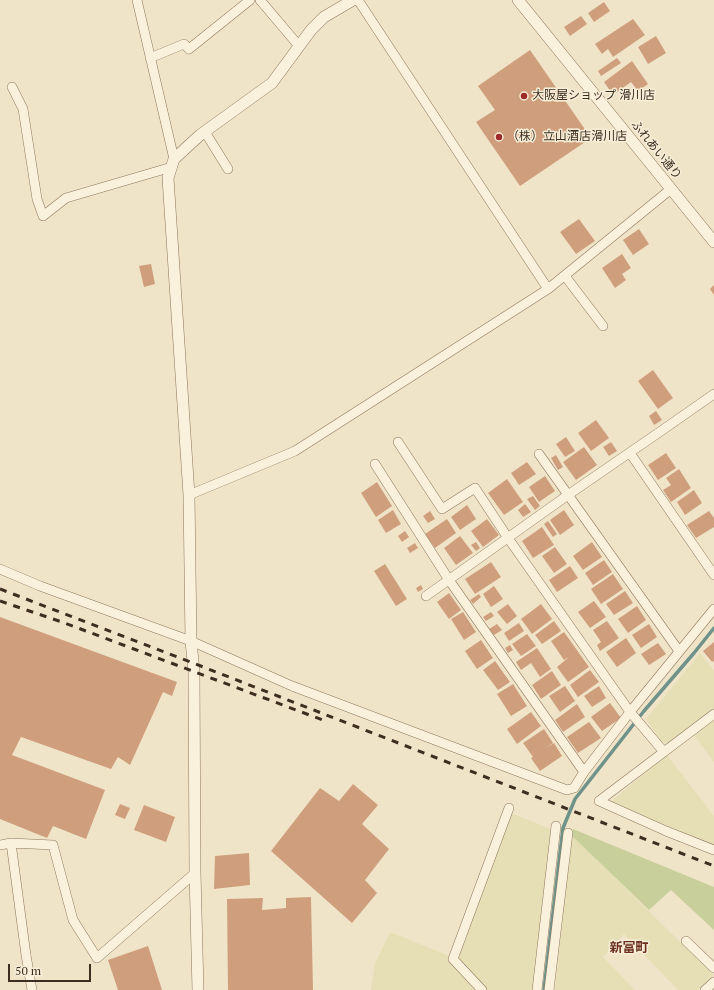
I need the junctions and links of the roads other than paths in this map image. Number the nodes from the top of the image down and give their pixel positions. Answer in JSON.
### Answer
{"nodes":[{"id":1,"x":137,"y":0,"type":"edge"},
{"id":2,"x":250,"y":0,"type":"edge"},
{"id":3,"x":260,"y":0,"type":"edge"},
{"id":4,"x":353,"y":0,"type":"edge"},
{"id":5,"x":358,"y":0,"type":"edge"},
{"id":6,"x":518,"y":0,"type":"edge"},
{"id":7,"x":300,"y":46,"type":"junction"},
{"id":8,"x":150,"y":58,"type":"junction"},
{"id":9,"x":12,"y":87,"type":"dead end"},
{"id":10,"x":205,"y":132,"type":"junction"},
{"id":11,"x":173,"y":163,"type":"junction"},
{"id":12,"x":228,"y":169,"type":"dead end"},
{"id":13,"x":671,"y":189,"type":"junction"},
{"id":14,"x":714,"y":242,"type":"edge"},
{"id":15,"x":565,"y":276,"type":"junction"},
{"id":16,"x":548,"y":289,"type":"junction"},
{"id":17,"x":603,"y":326,"type":"dead end"},
{"id":18,"x":714,"y":394,"type":"edge"},
{"id":19,"x":398,"y":442,"type":"dead end"},
{"id":20,"x":630,"y":453,"type":"junction"},
{"id":21,"x":539,"y":454,"type":"dead end"},
{"id":22,"x":374,"y":464,"type":"dead end"},
{"id":23,"x":189,"y":494,"type":"junction"},
{"id":24,"x":568,"y":494,"type":"junction"},
{"id":25,"x":508,"y":538,"type":"junction"},
{"id":26,"x":0,"y":570,"type":"edge"},
{"id":27,"x":714,"y":575,"type":"edge"},
{"id":28,"x":449,"y":580,"type":"junction"},
{"id":29,"x":426,"y":596,"type":"dead end"},
{"id":30,"x":714,"y":609,"type":"edge"},
{"id":31,"x":191,"y":641,"type":"junction"},
{"id":32,"x":680,"y":651,"type":"junction"},
{"id":33,"x":630,"y":712,"type":"junction"},
{"id":34,"x":714,"y":714,"type":"edge"},
{"id":35,"x":664,"y":752,"type":"junction"},
{"id":36,"x":584,"y":772,"type":"junction"},
{"id":37,"x":508,"y":808,"type":"dead end"},
{"id":38,"x":556,"y":826,"type":"dead end"},
{"id":39,"x":568,"y":833,"type":"dead end"},
{"id":40,"x":11,"y":843,"type":"junction"},
{"id":41,"x":0,"y":845,"type":"edge"},
{"id":42,"x":714,"y":850,"type":"edge"},
{"id":43,"x":195,"y":873,"type":"junction"},
{"id":44,"x":686,"y":941,"type":"dead end"},
{"id":45,"x":714,"y":968,"type":"edge"},
{"id":46,"x":714,"y":982,"type":"edge"},
{"id":47,"x":32,"y":990,"type":"edge"},
{"id":48,"x":198,"y":990,"type":"edge"},
{"id":49,"x":482,"y":990,"type":"edge"},
{"id":50,"x":537,"y":990,"type":"edge"},
{"id":51,"x":549,"y":990,"type":"edge"},
{"id":52,"x":705,"y":990,"type":"edge"}],
"edges":[{"from":1,"to":8,"type":"street"},
{"from":2,"to":8,"type":"street"},
{"from":3,"to":7,"type":"street"},
{"from":4,"to":7,"type":"street"},
{"from":5,"to":16,"type":"street"},
{"from":6,"to":13,"type":"street","name":"ふれあい通り"},
{"from":7,"to":10,"type":"street"},
{"from":8,"to":11,"type":"street"},
{"from":9,"to":11,"type":"street"},
{"from":10,"to":11,"type":"street"},
{"from":10,"to":12,"type":"street"},
{"from":11,"to":23,"type":"street"},
{"from":13,"to":14,"type":"street","name":"ふれあい通り"},
{"from":13,"to":15,"type":"street"},
{"from":15,"to":16,"type":"street"},
{"from":15,"to":17,"type":"street"},
{"from":16,"to":23,"type":"street"},
{"from":18,"to":20,"type":"street"},
{"from":19,"to":25,"type":"street"},
{"from":20,"to":24,"type":"street"},
{"from":20,"to":27,"type":"street"},
{"from":21,"to":24,"type":"street"},
{"from":22,"to":28,"type":"street"},
{"from":23,"to":31,"type":"street"},
{"from":24,"to":25,"type":"street"},
{"from":24,"to":32,"type":"street"},
{"from":25,"to":28,"type":"street"},
{"from":25,"to":33,"type":"street"},
{"from":26,"to":31,"type":"street"},
{"from":28,"to":29,"type":"street"},
{"from":28,"to":36,"type":"street"},
{"from":30,"to":32,"type":"street"},
{"from":31,"to":36,"type":"street"},
{"from":31,"to":43,"type":"street"},
{"from":32,"to":33,"type":"street"},
{"from":33,"to":35,"type":"street"},
{"from":33,"to":36,"type":"street"},
{"from":34,"to":35,"type":"street"},
{"from":35,"to":42,"type":"street"},
{"from":37,"to":49,"type":"street"},
{"from":38,"to":50,"type":"street"},
{"from":39,"to":51,"type":"street"},
{"from":40,"to":41,"type":"street"},
{"from":40,"to":43,"type":"street"},
{"from":40,"to":47,"type":"street"},
{"from":43,"to":48,"type":"street"},
{"from":44,"to":45,"type":"street"},
{"from":46,"to":52,"type":"street"}]}
